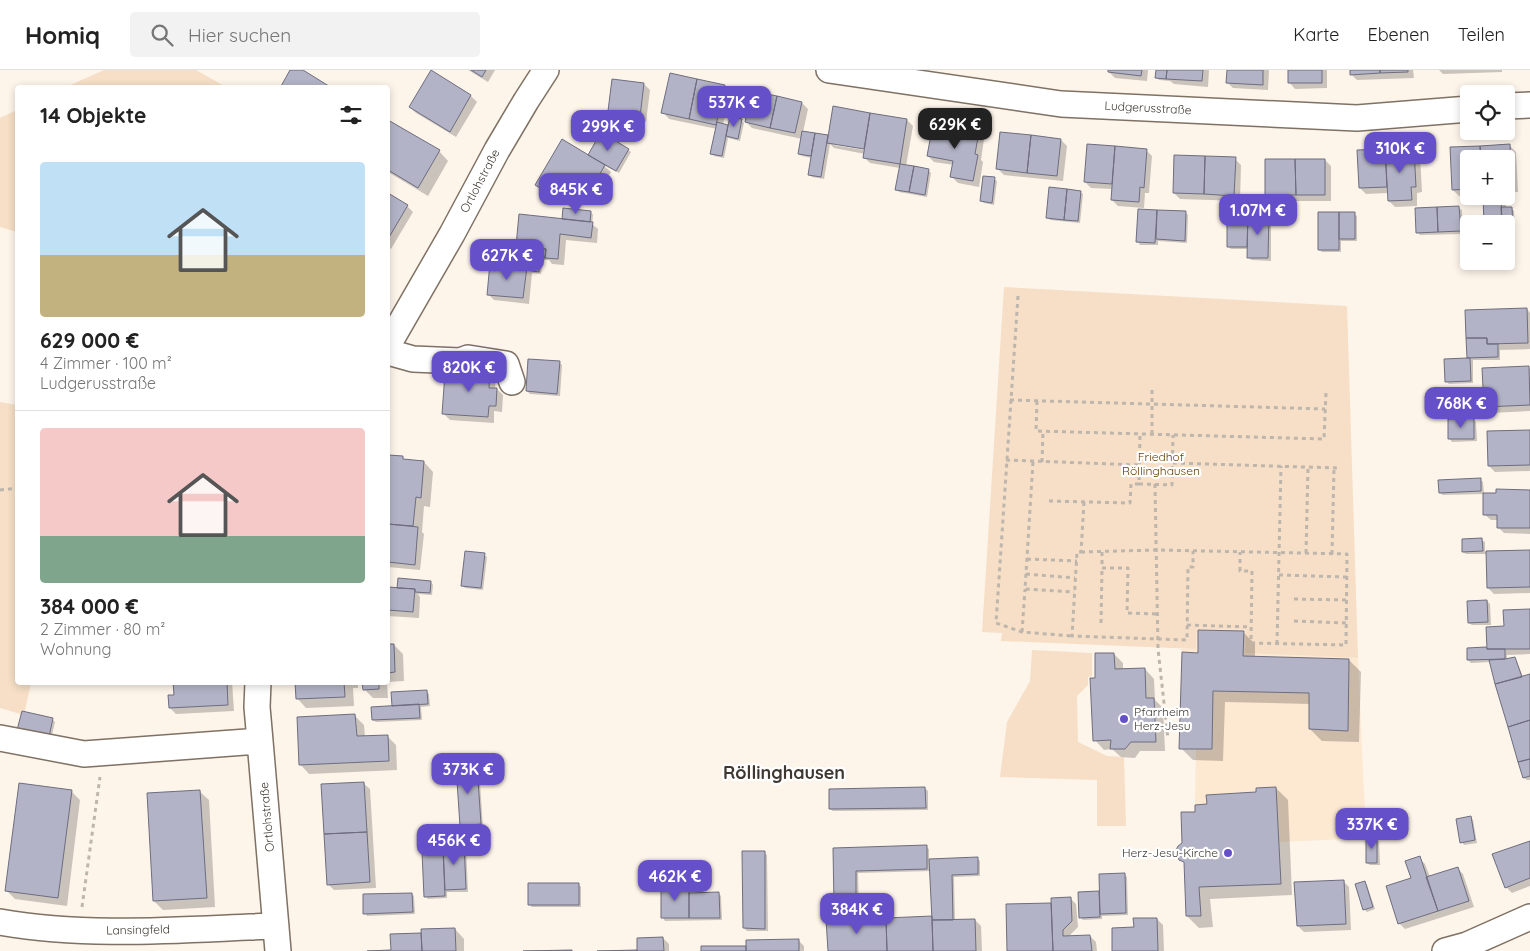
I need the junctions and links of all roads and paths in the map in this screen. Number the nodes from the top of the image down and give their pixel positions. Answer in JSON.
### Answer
{"nodes":[{"id":1,"x":546,"y":70,"type":"edge"},
{"id":2,"x":829,"y":70,"type":"edge"},
{"id":3,"x":1530,"y":104,"type":"edge"},
{"id":4,"x":1515,"y":105,"type":"edge"},
{"id":5,"x":1460,"y":110,"type":"edge"},
{"id":6,"x":1018,"y":296,"type":"dead end"},
{"id":7,"x":390,"y":342,"type":"edge"},
{"id":8,"x":390,"y":353,"type":"edge"},
{"id":9,"x":512,"y":382,"type":"dead end"},
{"id":10,"x":1152,"y":386,"type":"dead end"},
{"id":11,"x":1326,"y":392,"type":"dead end"},
{"id":12,"x":1010,"y":400,"type":"junction"},
{"id":13,"x":1037,"y":400,"type":"junction"},
{"id":14,"x":1152,"y":404,"type":"junction"},
{"id":15,"x":1325,"y":409,"type":"junction"},
{"id":16,"x":1043,"y":432,"type":"junction"},
{"id":17,"x":1140,"y":434,"type":"junction"},
{"id":18,"x":1152,"y":434,"type":"junction"},
{"id":19,"x":1173,"y":435,"type":"junction"},
{"id":20,"x":1006,"y":460,"type":"junction"},
{"id":21,"x":1033,"y":462,"type":"junction"},
{"id":22,"x":1042,"y":462,"type":"junction"},
{"id":23,"x":1173,"y":463,"type":"junction"},
{"id":24,"x":1139,"y":465,"type":"junction"},
{"id":25,"x":1281,"y":466,"type":"junction"},
{"id":26,"x":1308,"y":467,"type":"junction"},
{"id":27,"x":1139,"y":484,"type":"junction"},
{"id":28,"x":1155,"y":484,"type":"junction"},
{"id":29,"x":15,"y":488,"type":"edge"},
{"id":30,"x":0,"y":490,"type":"edge"},
{"id":31,"x":1048,"y":500,"type":"dead end"},
{"id":32,"x":1084,"y":502,"type":"junction"},
{"id":33,"x":1156,"y":550,"type":"junction"},
{"id":34,"x":1193,"y":551,"type":"junction"},
{"id":35,"x":1080,"y":552,"type":"junction"},
{"id":36,"x":1102,"y":552,"type":"junction"},
{"id":37,"x":1240,"y":552,"type":"junction"},
{"id":38,"x":1279,"y":553,"type":"junction"},
{"id":39,"x":1306,"y":553,"type":"junction"},
{"id":40,"x":1332,"y":554,"type":"junction"},
{"id":41,"x":1027,"y":559,"type":"junction"},
{"id":42,"x":1077,"y":562,"type":"junction"},
{"id":43,"x":1102,"y":568,"type":"junction"},
{"id":44,"x":1026,"y":574,"type":"junction"},
{"id":45,"x":1278,"y":575,"type":"junction"},
{"id":46,"x":1347,"y":577,"type":"junction"},
{"id":47,"x":1076,"y":578,"type":"junction"},
{"id":48,"x":1025,"y":589,"type":"junction"},
{"id":49,"x":1075,"y":592,"type":"junction"},
{"id":50,"x":1294,"y":598,"type":"dead end"},
{"id":51,"x":1347,"y":600,"type":"junction"},
{"id":52,"x":1157,"y":614,"type":"junction"},
{"id":53,"x":1294,"y":621,"type":"dead end"},
{"id":54,"x":1101,"y":623,"type":"dead end"},
{"id":55,"x":1346,"y":623,"type":"junction"},
{"id":56,"x":1187,"y":624,"type":"junction"},
{"id":57,"x":1251,"y":627,"type":"junction"},
{"id":58,"x":1022,"y":632,"type":"junction"},
{"id":59,"x":1072,"y":636,"type":"junction"},
{"id":60,"x":1158,"y":640,"type":"junction"},
{"id":61,"x":1277,"y":644,"type":"junction"},
{"id":62,"x":258,"y":685,"type":"edge"},
{"id":63,"x":0,"y":738,"type":"edge"},
{"id":64,"x":1168,"y":739,"type":"dead end"},
{"id":65,"x":260,"y":741,"type":"junction"},
{"id":66,"x":100,"y":778,"type":"dead end"},
{"id":67,"x":1530,"y":917,"type":"edge"},
{"id":68,"x":0,"y":922,"type":"edge"},
{"id":69,"x":276,"y":926,"type":"junction"},
{"id":70,"x":79,"y":930,"type":"junction"},
{"id":71,"x":278,"y":951,"type":"edge"},
{"id":72,"x":1445,"y":951,"type":"edge"}],
"edges":[{"from":1,"to":7,"type":"street","name":"Ortlohstraße"},
{"from":2,"to":5,"type":"street","name":"Ludgerusstraße"},
{"from":3,"to":4,"type":"street"},
{"from":6,"to":12,"type":"path"},
{"from":8,"to":9,"type":"street"},
{"from":10,"to":14,"type":"path"},
{"from":11,"to":15,"type":"path"},
{"from":12,"to":13,"type":"path"},
{"from":12,"to":20,"type":"path"},
{"from":13,"to":14,"type":"path"},
{"from":13,"to":16,"type":"path"},
{"from":14,"to":15,"type":"path"},
{"from":14,"to":18,"type":"path"},
{"from":15,"to":19,"type":"path"},
{"from":16,"to":17,"type":"path"},
{"from":16,"to":22,"type":"path"},
{"from":17,"to":18,"type":"path"},
{"from":17,"to":24,"type":"path"},
{"from":18,"to":19,"type":"path"},
{"from":19,"to":23,"type":"path"},
{"from":20,"to":21,"type":"path"},
{"from":20,"to":58,"type":"path"},
{"from":21,"to":22,"type":"path"},
{"from":21,"to":41,"type":"path"},
{"from":22,"to":24,"type":"path"},
{"from":23,"to":25,"type":"path"},
{"from":23,"to":28,"type":"path"},
{"from":24,"to":27,"type":"path"},
{"from":25,"to":26,"type":"path"},
{"from":25,"to":38,"type":"path"},
{"from":26,"to":39,"type":"path"},
{"from":26,"to":40,"type":"path"},
{"from":27,"to":28,"type":"path"},
{"from":27,"to":32,"type":"path"},
{"from":28,"to":33,"type":"path"},
{"from":29,"to":30,"type":"path"},
{"from":31,"to":32,"type":"path"},
{"from":32,"to":35,"type":"path"},
{"from":33,"to":34,"type":"path"},
{"from":33,"to":36,"type":"path"},
{"from":33,"to":52,"type":"path"},
{"from":34,"to":37,"type":"path"},
{"from":34,"to":56,"type":"path"},
{"from":35,"to":36,"type":"path"},
{"from":35,"to":42,"type":"path"},
{"from":36,"to":43,"type":"path"},
{"from":37,"to":38,"type":"path"},
{"from":37,"to":57,"type":"path"},
{"from":38,"to":39,"type":"path"},
{"from":38,"to":45,"type":"path"},
{"from":39,"to":40,"type":"path"},
{"from":40,"to":46,"type":"path"},
{"from":41,"to":42,"type":"path"},
{"from":41,"to":44,"type":"path"},
{"from":42,"to":47,"type":"path"},
{"from":43,"to":52,"type":"path"},
{"from":43,"to":54,"type":"path"},
{"from":44,"to":47,"type":"path"},
{"from":44,"to":48,"type":"path"},
{"from":45,"to":46,"type":"path"},
{"from":45,"to":61,"type":"path"},
{"from":46,"to":51,"type":"path"},
{"from":47,"to":49,"type":"path"},
{"from":48,"to":49,"type":"path"},
{"from":48,"to":58,"type":"path"},
{"from":49,"to":59,"type":"path"},
{"from":50,"to":51,"type":"path"},
{"from":51,"to":55,"type":"path"},
{"from":52,"to":60,"type":"path"},
{"from":53,"to":55,"type":"path"},
{"from":55,"to":61,"type":"path"},
{"from":56,"to":57,"type":"path"},
{"from":56,"to":60,"type":"path"},
{"from":57,"to":61,"type":"path"},
{"from":58,"to":59,"type":"path"},
{"from":59,"to":60,"type":"path"},
{"from":60,"to":64,"type":"path"},
{"from":62,"to":65,"type":"street","name":"Ortlohstraße"},
{"from":63,"to":65,"type":"street"},
{"from":65,"to":69,"type":"street","name":"Ortlohstraße"},
{"from":66,"to":70,"type":"path"},
{"from":67,"to":72,"type":"street"},
{"from":68,"to":70,"type":"street","name":"Lansingfeld"},
{"from":69,"to":70,"type":"street","name":"Lansingfeld"},
{"from":69,"to":71,"type":"street","name":"Ortlohstraße"}]}
